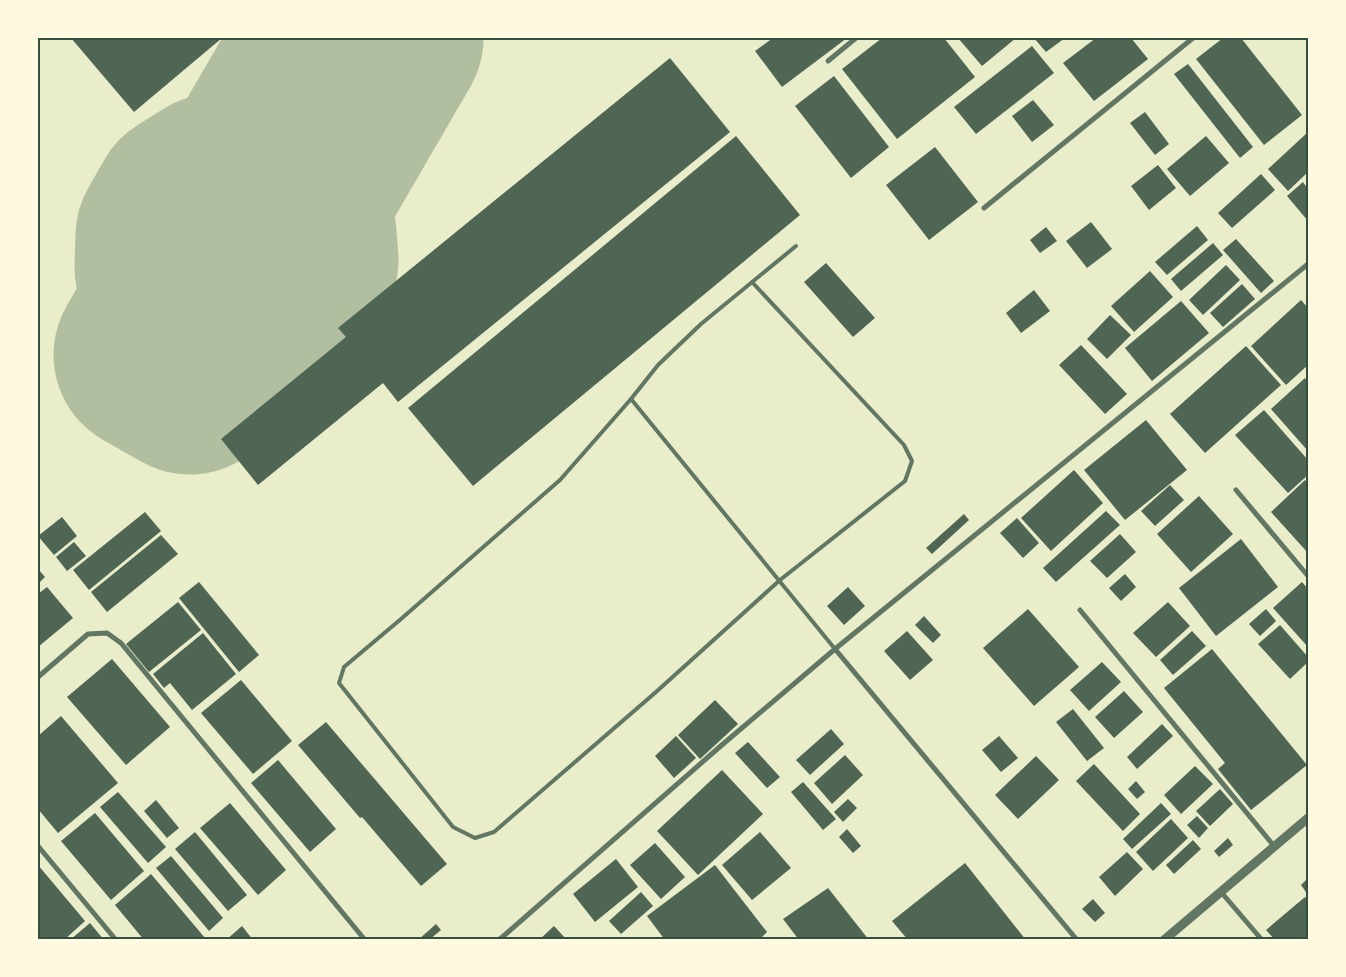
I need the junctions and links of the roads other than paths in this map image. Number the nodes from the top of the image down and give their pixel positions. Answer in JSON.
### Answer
{"nodes":[{"id":1,"x":856,"y":38,"type":"edge"},
{"id":2,"x":1193,"y":38,"type":"edge"},
{"id":3,"x":828,"y":61,"type":"dead end"},
{"id":4,"x":984,"y":208,"type":"dead end"},
{"id":5,"x":796,"y":246,"type":"dead end"},
{"id":6,"x":1308,"y":264,"type":"edge"},
{"id":7,"x":752,"y":282,"type":"junction"},
{"id":8,"x":632,"y":399,"type":"junction"},
{"id":9,"x":1236,"y":490,"type":"dead end"},
{"id":10,"x":1308,"y":576,"type":"edge"},
{"id":11,"x":780,"y":580,"type":"junction"},
{"id":12,"x":1080,"y":610,"type":"dead end"},
{"id":13,"x":835,"y":649,"type":"junction"},
{"id":14,"x":38,"y":677,"type":"edge"},
{"id":15,"x":1308,"y":818,"type":"edge"},
{"id":16,"x":38,"y":846,"type":"edge"},
{"id":17,"x":1274,"y":846,"type":"junction"},
{"id":18,"x":1221,"y":892,"type":"junction"},
{"id":19,"x":116,"y":940,"type":"edge"},
{"id":20,"x":365,"y":940,"type":"edge"},
{"id":21,"x":499,"y":940,"type":"edge"},
{"id":22,"x":1077,"y":940,"type":"edge"},
{"id":23,"x":1164,"y":940,"type":"edge"},
{"id":24,"x":1262,"y":940,"type":"edge"}],
"edges":[{"from":1,"to":3,"type":"street"},
{"from":2,"to":4,"type":"street"},
{"from":5,"to":7,"type":"lane"},
{"from":6,"to":13,"type":"street"},
{"from":7,"to":8,"type":"lane"},
{"from":7,"to":11,"type":"lane"},
{"from":8,"to":11,"type":"lane"},
{"from":8,"to":11,"type":"lane"},
{"from":9,"to":10,"type":"street"},
{"from":11,"to":13,"type":"lane"},
{"from":12,"to":17,"type":"street"},
{"from":13,"to":21,"type":"street"},
{"from":13,"to":22,"type":"street"},
{"from":14,"to":20,"type":"street"},
{"from":15,"to":17,"type":"street"},
{"from":16,"to":19,"type":"street"},
{"from":17,"to":18,"type":"street"},
{"from":18,"to":23,"type":"street"},
{"from":18,"to":24,"type":"street"}]}
